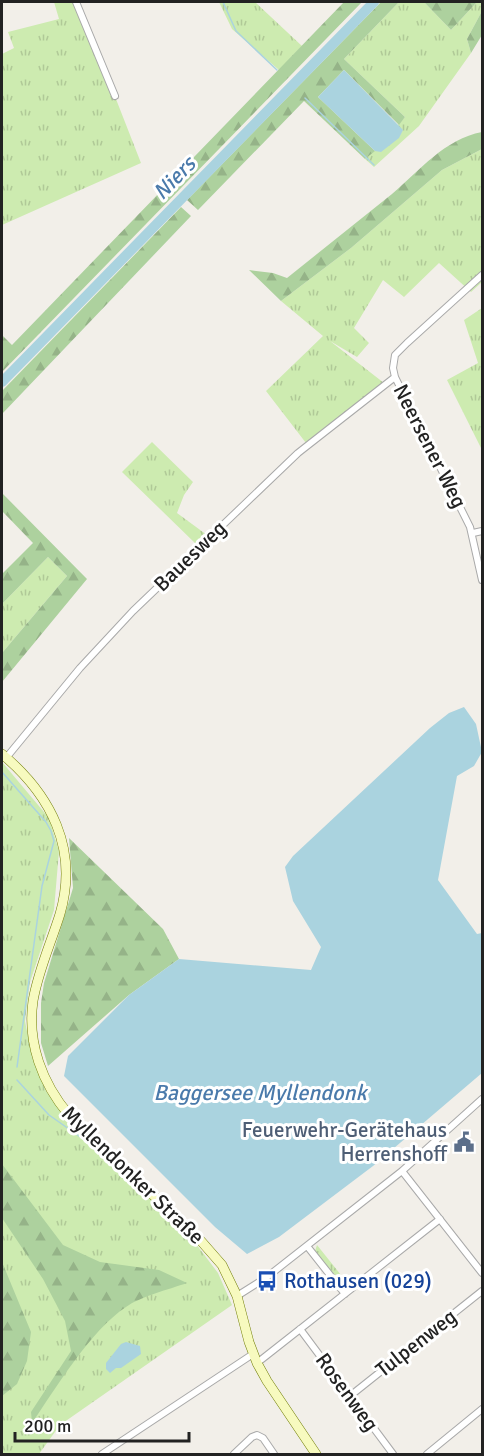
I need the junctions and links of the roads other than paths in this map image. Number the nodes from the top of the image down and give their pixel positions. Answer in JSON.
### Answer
{"nodes":[{"id":1,"x":76,"y":2,"type":"edge"},
{"id":2,"x":115,"y":96,"type":"dead end"},
{"id":3,"x":483,"y":275,"type":"edge"},
{"id":4,"x":395,"y":377,"type":"junction"},
{"id":5,"x":483,"y":531,"type":"edge"},
{"id":6,"x":473,"y":533,"type":"junction"},
{"id":7,"x":483,"y":580,"type":"edge"},
{"id":8,"x":4,"y":756,"type":"edge"},
{"id":9,"x":483,"y":1099,"type":"edge"},
{"id":10,"x":402,"y":1171,"type":"junction"},
{"id":11,"x":440,"y":1219,"type":"junction"},
{"id":12,"x":307,"y":1246,"type":"junction"},
{"id":13,"x":483,"y":1272,"type":"edge"},
{"id":14,"x":483,"y":1291,"type":"edge"},
{"id":15,"x":345,"y":1294,"type":"junction"},
{"id":16,"x":237,"y":1296,"type":"junction"},
{"id":17,"x":300,"y":1329,"type":"junction"},
{"id":18,"x":255,"y":1358,"type":"junction"},
{"id":19,"x":350,"y":1396,"type":"junction"},
{"id":20,"x":483,"y":1409,"type":"edge"},
{"id":21,"x":102,"y":1455,"type":"edge"},
{"id":22,"x":234,"y":1455,"type":"edge"},
{"id":23,"x":274,"y":1455,"type":"edge"},
{"id":24,"x":316,"y":1455,"type":"edge"},
{"id":25,"x":393,"y":1455,"type":"edge"},
{"id":26,"x":427,"y":1455,"type":"edge"}],
"edges":[{"from":1,"to":2,"type":"street"},
{"from":3,"to":4,"type":"street","name":"Neersener Weg"},
{"from":4,"to":6,"type":"street","name":"Neersener Weg"},
{"from":4,"to":8,"type":"street","name":"Bauesweg"},
{"from":5,"to":6,"type":"street"},
{"from":6,"to":7,"type":"street","name":"Neersener Weg"},
{"from":8,"to":16,"type":"street","name":"Myllendonker Straße"},
{"from":9,"to":10,"type":"street"},
{"from":10,"to":11,"type":"street"},
{"from":10,"to":12,"type":"street"},
{"from":11,"to":13,"type":"street"},
{"from":11,"to":15,"type":"street"},
{"from":12,"to":15,"type":"street"},
{"from":12,"to":16,"type":"street"},
{"from":14,"to":19,"type":"street","name":"Tulpenweg"},
{"from":15,"to":17,"type":"street"},
{"from":16,"to":18,"type":"street","name":"Myllendonker Straße"},
{"from":17,"to":18,"type":"street"},
{"from":17,"to":19,"type":"street","name":"Rosenweg"},
{"from":18,"to":21,"type":"street"},
{"from":18,"to":24,"type":"street","name":"Myllendonker Straße"},
{"from":19,"to":25,"type":"street","name":"Rosenweg"},
{"from":20,"to":26,"type":"street"},
{"from":22,"to":23,"type":"street"}]}
